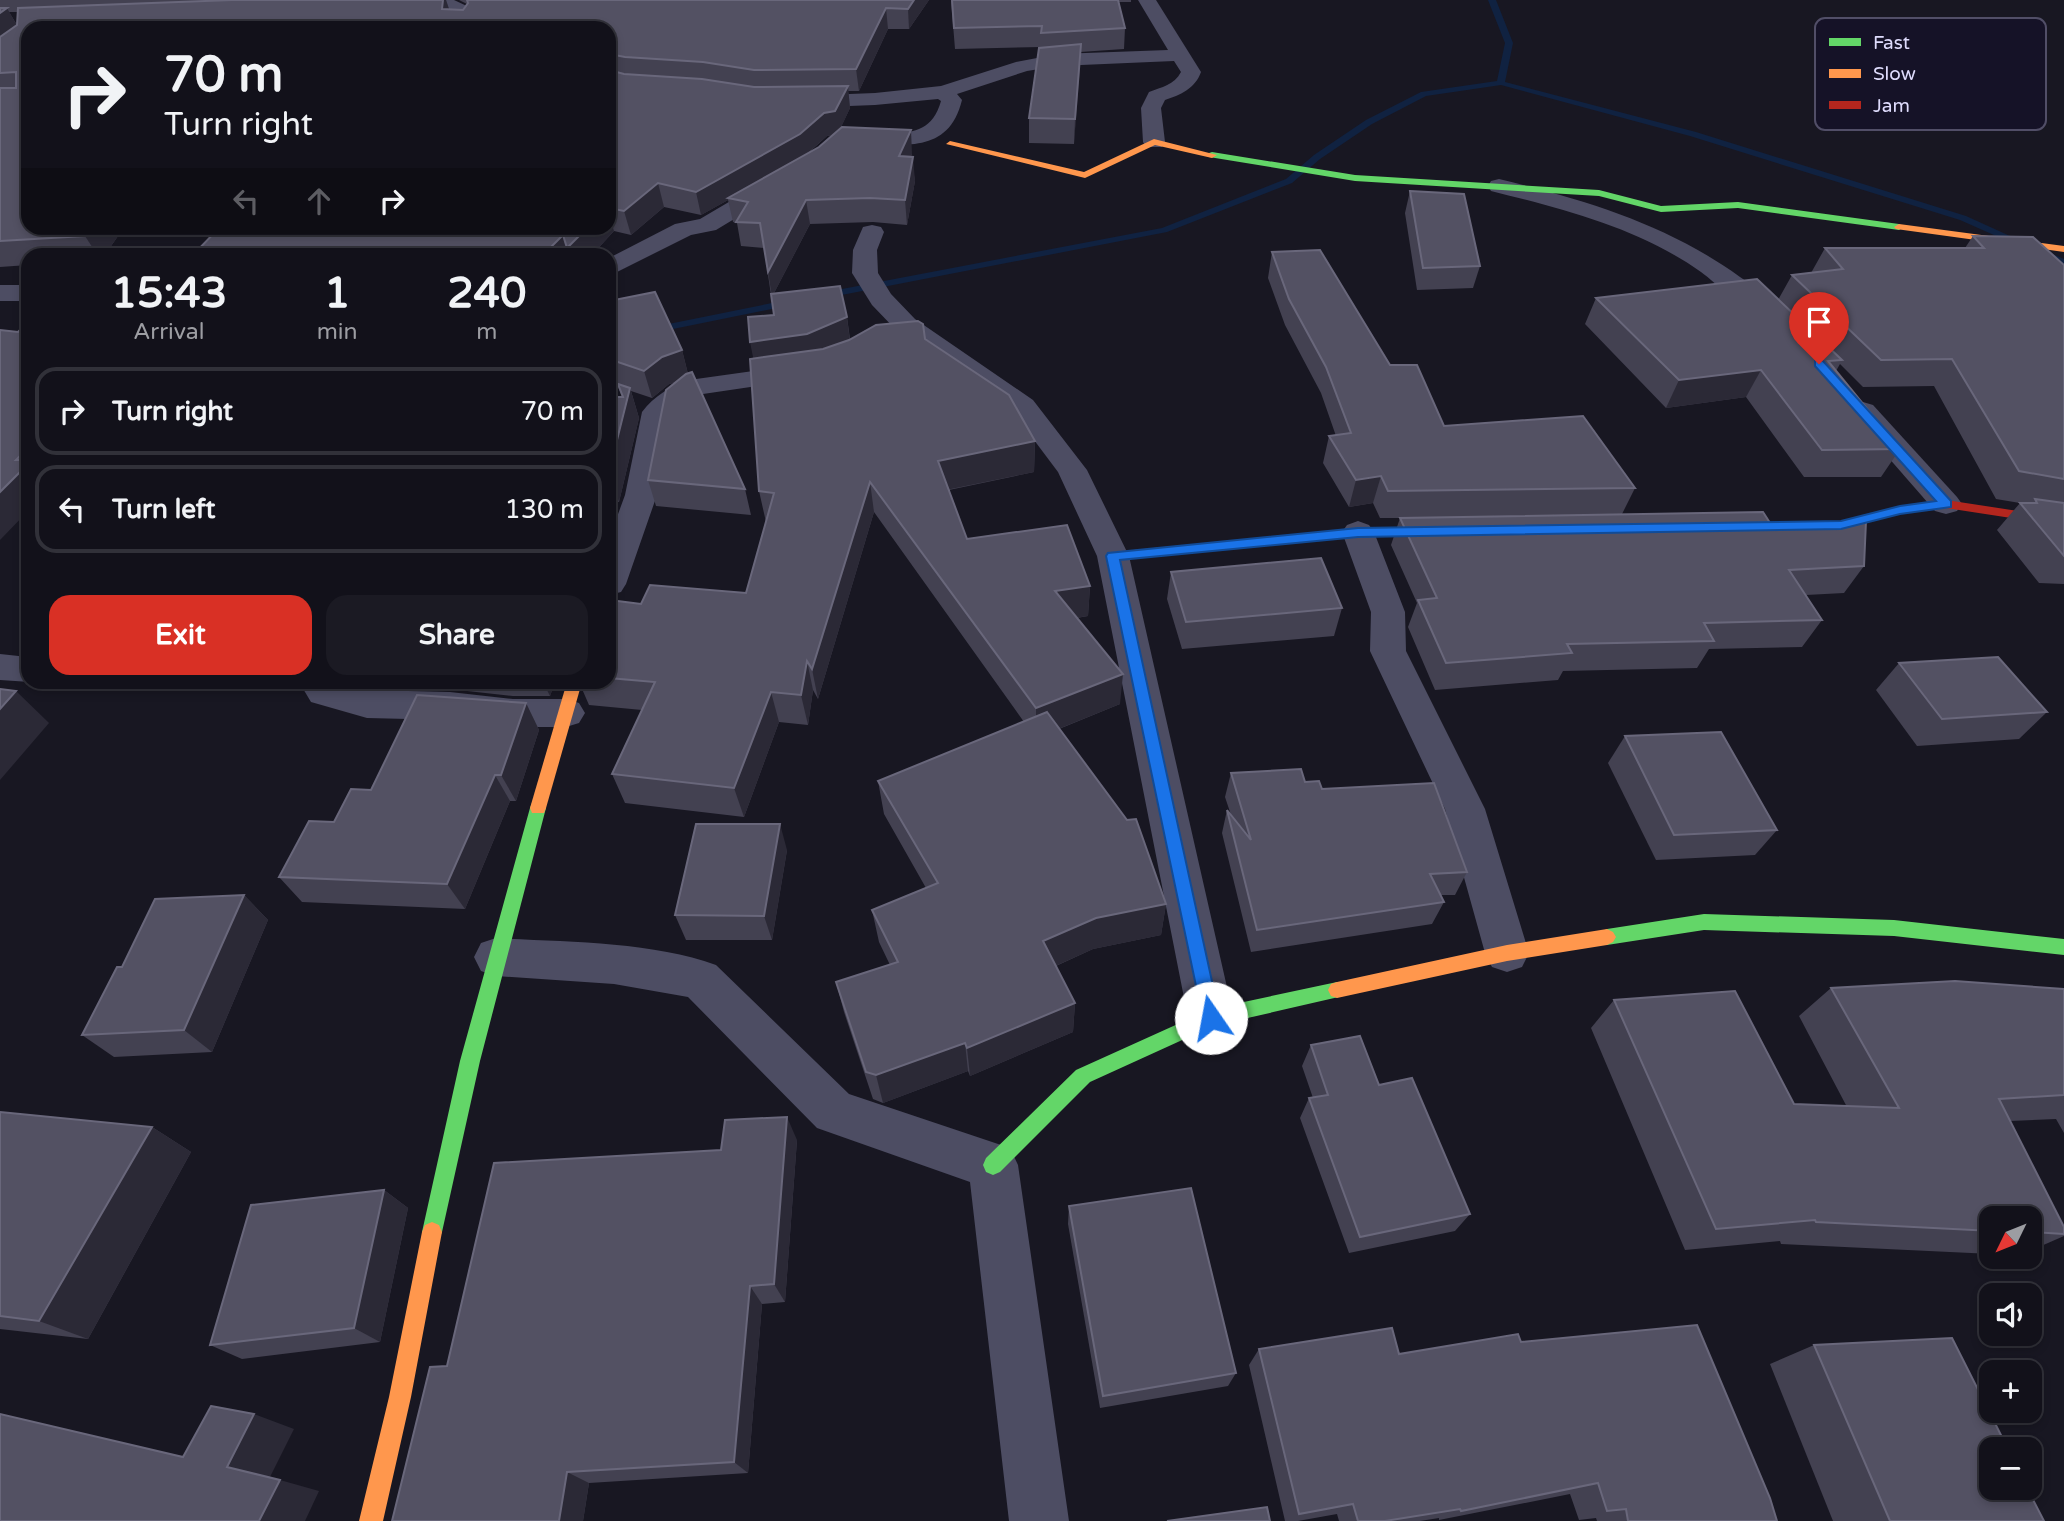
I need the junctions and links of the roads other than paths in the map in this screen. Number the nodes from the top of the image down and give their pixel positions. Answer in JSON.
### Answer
{"nodes":[{"id":1,"x":439,"y":0,"type":"edge"},
{"id":2,"x":1147,"y":0,"type":"edge"},
{"id":3,"x":463,"y":21,"type":"edge"},
{"id":4,"x":1179,"y":55,"type":"junction"},
{"id":5,"x":943,"y":92,"type":"junction"},
{"id":6,"x":782,"y":102,"type":"edge"},
{"id":7,"x":1154,"y":142,"type":"junction"},
{"id":8,"x":837,"y":143,"type":"edge"},
{"id":9,"x":950,"y":144,"type":"dead end"},
{"id":10,"x":790,"y":176,"type":"edge"},
{"id":11,"x":1499,"y":186,"type":"junction"},
{"id":12,"x":872,"y":232,"type":"dead end"},
{"id":13,"x":2064,"y":249,"type":"edge"},
{"id":14,"x":616,"y":264,"type":"edge"},
{"id":15,"x":0,"y":293,"type":"edge"},
{"id":16,"x":21,"y":293,"type":"edge"},
{"id":17,"x":1787,"y":332,"type":"edge"},
{"id":18,"x":830,"y":366,"type":"edge"},
{"id":19,"x":1846,"y":392,"type":"edge"},
{"id":20,"x":1946,"y":504,"type":"junction"},
{"id":21,"x":2064,"y":522,"type":"edge"},
{"id":22,"x":1787,"y":527,"type":"edge"},
{"id":23,"x":1464,"y":530,"type":"edge"},
{"id":24,"x":1358,"y":532,"type":"junction"},
{"id":25,"x":1113,"y":556,"type":"junction"},
{"id":26,"x":616,"y":564,"type":"edge"},
{"id":27,"x":0,"y":667,"type":"edge"},
{"id":28,"x":21,"y":669,"type":"edge"},
{"id":29,"x":322,"y":689,"type":"edge"},
{"id":30,"x":571,"y":697,"type":"edge"},
{"id":31,"x":2064,"y":947,"type":"edge"},
{"id":32,"x":1507,"y":953,"type":"junction"},
{"id":33,"x":496,"y":957,"type":"junction"},
{"id":34,"x":1211,"y":1018,"type":"junction"},
{"id":35,"x":993,"y":1165,"type":"junction"},
{"id":36,"x":371,"y":1521,"type":"edge"},
{"id":37,"x":1039,"y":1521,"type":"edge"}],
"edges":[{"from":1,"to":3,"type":"street"},
{"from":2,"to":4,"type":"street"},
{"from":4,"to":5,"type":"street"},
{"from":4,"to":7,"type":"street"},
{"from":5,"to":6,"type":"street"},
{"from":5,"to":8,"type":"street"},
{"from":7,"to":9,"type":"street"},
{"from":7,"to":11,"type":"street"},
{"from":10,"to":14,"type":"street"},
{"from":11,"to":13,"type":"street"},
{"from":11,"to":17,"type":"street"},
{"from":12,"to":25,"type":"street"},
{"from":15,"to":16,"type":"street"},
{"from":18,"to":26,"type":"street"},
{"from":19,"to":20,"type":"street"},
{"from":20,"to":21,"type":"street"},
{"from":20,"to":22,"type":"street"},
{"from":23,"to":24,"type":"street"},
{"from":24,"to":25,"type":"street"},
{"from":24,"to":32,"type":"street"},
{"from":25,"to":34,"type":"street"},
{"from":27,"to":28,"type":"street"},
{"from":29,"to":30,"type":"street"},
{"from":30,"to":33,"type":"street"},
{"from":31,"to":32,"type":"street"},
{"from":32,"to":34,"type":"street"},
{"from":33,"to":35,"type":"street"},
{"from":33,"to":36,"type":"street"},
{"from":34,"to":35,"type":"street"},
{"from":35,"to":37,"type":"street"}]}
